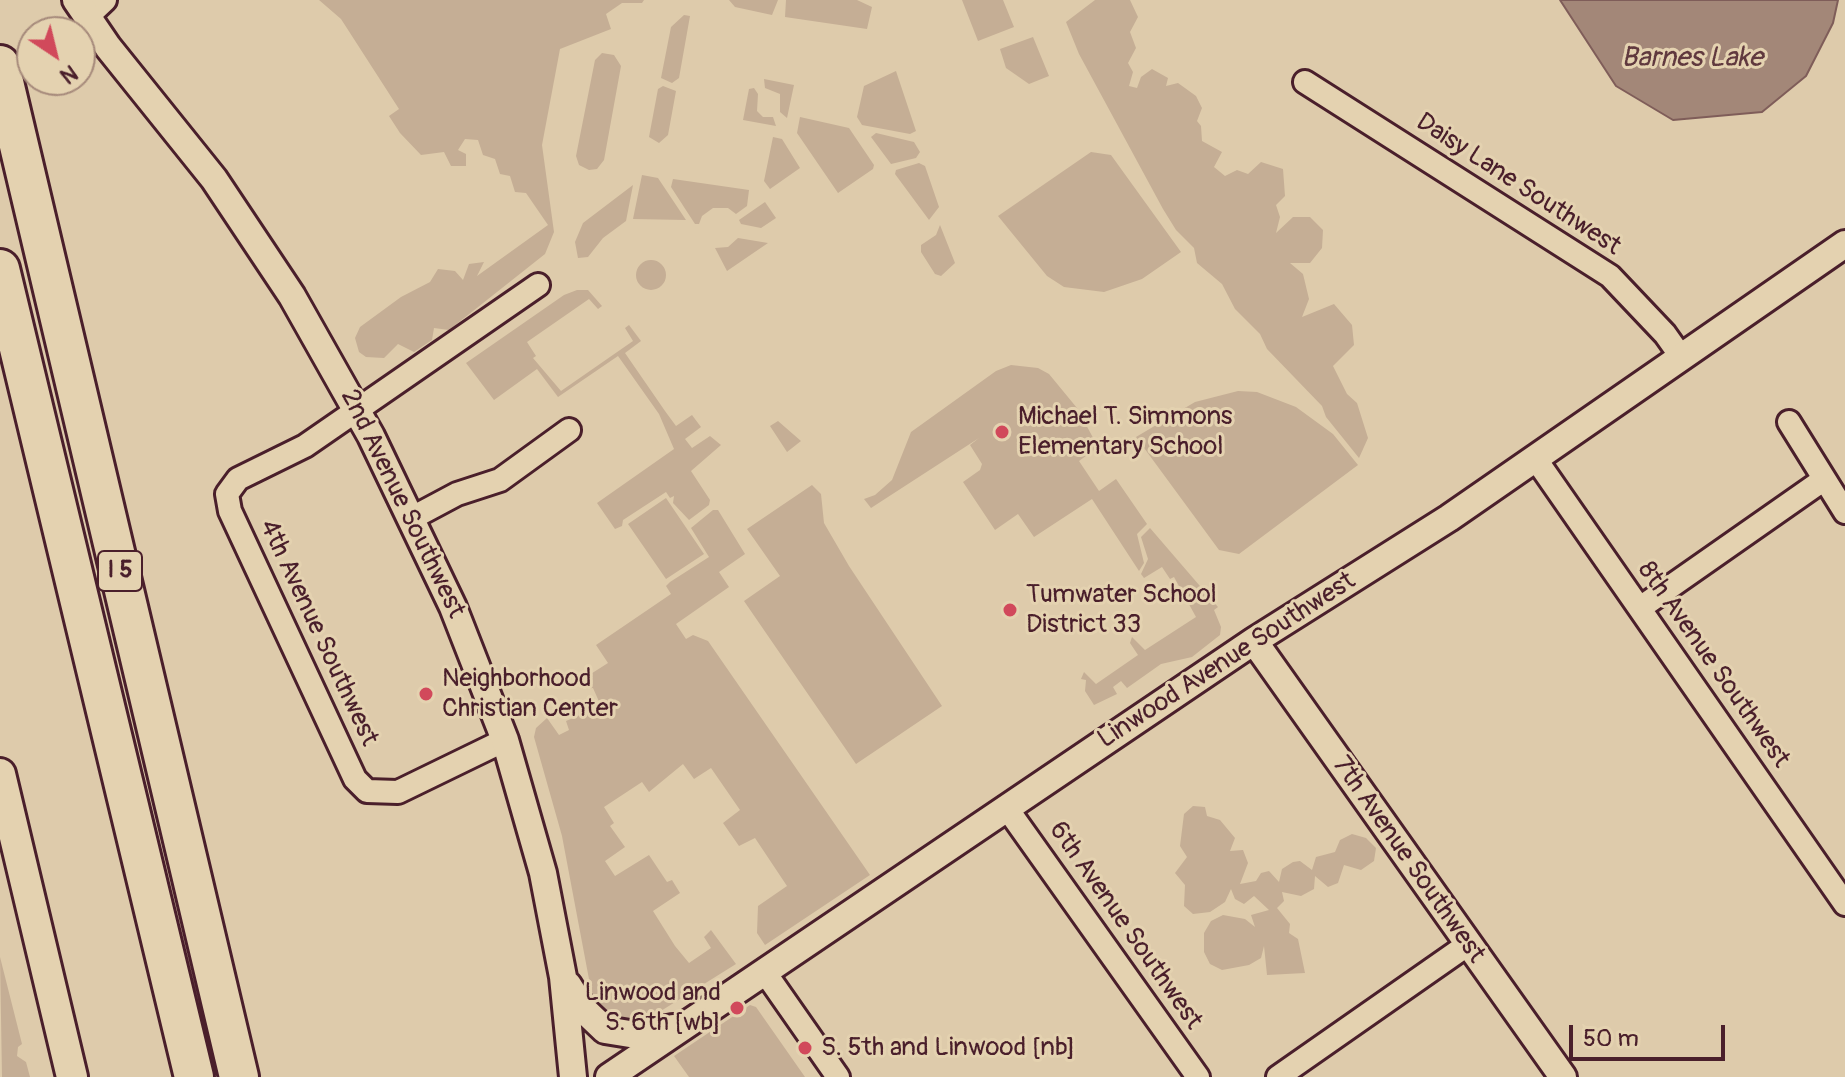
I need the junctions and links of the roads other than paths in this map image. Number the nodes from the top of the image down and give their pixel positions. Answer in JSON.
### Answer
{"nodes":[{"id":1,"x":89,"y":6,"type":"edge"},
{"id":2,"x":0,"y":65,"type":"edge"},
{"id":3,"x":1305,"y":82,"type":"dead end"},
{"id":4,"x":1845,"y":244,"type":"edge"},
{"id":5,"x":0,"y":269,"type":"edge"},
{"id":6,"x":538,"y":285,"type":"dead end"},
{"id":7,"x":1682,"y":358,"type":"junction"},
{"id":8,"x":356,"y":410,"type":"junction"},
{"id":9,"x":1789,"y":422,"type":"dead end"},
{"id":10,"x":569,"y":430,"type":"dead end"},
{"id":11,"x":1535,"y":458,"type":"junction"},
{"id":12,"x":1823,"y":480,"type":"junction"},
{"id":13,"x":1845,"y":512,"type":"edge"},
{"id":14,"x":412,"y":518,"type":"junction"},
{"id":15,"x":1640,"y":608,"type":"junction"},
{"id":16,"x":1254,"y":641,"type":"junction"},
{"id":17,"x":505,"y":740,"type":"junction"},
{"id":18,"x":0,"y":774,"type":"edge"},
{"id":19,"x":1006,"y":807,"type":"junction"},
{"id":20,"x":1843,"y":896,"type":"edge"},
{"id":21,"x":1467,"y":945,"type":"junction"},
{"id":22,"x":764,"y":971,"type":"junction"},
{"id":23,"x":563,"y":977,"type":"junction"},
{"id":24,"x":681,"y":1026,"type":"junction"},
{"id":25,"x":72,"y":1077,"type":"edge"},
{"id":26,"x":194,"y":1077,"type":"edge"},
{"id":27,"x":239,"y":1077,"type":"edge"},
{"id":28,"x":573,"y":1077,"type":"edge"},
{"id":29,"x":609,"y":1077,"type":"edge"},
{"id":30,"x":838,"y":1077,"type":"edge"},
{"id":31,"x":1198,"y":1077,"type":"edge"},
{"id":32,"x":1278,"y":1077,"type":"edge"},
{"id":33,"x":1563,"y":1077,"type":"edge"}],
"edges":[{"from":1,"to":8,"type":"street","name":"2nd Avenue Southwest"},
{"from":2,"to":27,"type":"highway","number":"I 5"},
{"from":3,"to":7,"type":"street","name":"Daisy Lane Southwest"},
{"from":4,"to":7,"type":"street","name":"Linwood Avenue Southwest"},
{"from":5,"to":26,"type":"highway","number":"I 5"},
{"from":6,"to":8,"type":"street"},
{"from":7,"to":11,"type":"street","name":"Linwood Avenue Southwest"},
{"from":8,"to":14,"type":"street","name":"2nd Avenue Southwest"},
{"from":8,"to":17,"type":"street","name":"4th Avenue Southwest"},
{"from":9,"to":12,"type":"street"},
{"from":10,"to":14,"type":"street"},
{"from":11,"to":15,"type":"street","name":"8th Avenue Southwest"},
{"from":11,"to":16,"type":"street","name":"Linwood Avenue Southwest"},
{"from":12,"to":13,"type":"street"},
{"from":12,"to":15,"type":"street"},
{"from":14,"to":17,"type":"street","name":"2nd Avenue Southwest"},
{"from":15,"to":20,"type":"street","name":"8th Avenue Southwest"},
{"from":16,"to":19,"type":"street","name":"Linwood Avenue Southwest"},
{"from":16,"to":21,"type":"street","name":"7th Avenue Southwest"},
{"from":17,"to":23,"type":"street","name":"2nd Avenue Southwest"},
{"from":18,"to":25,"type":"main road"},
{"from":19,"to":22,"type":"street","name":"Linwood Avenue Southwest"},
{"from":19,"to":31,"type":"street","name":"6th Avenue Southwest"},
{"from":21,"to":32,"type":"street"},
{"from":21,"to":33,"type":"street","name":"7th Avenue Southwest"},
{"from":22,"to":24,"type":"street","name":"Linwood Avenue Southwest"},
{"from":22,"to":30,"type":"street"},
{"from":23,"to":24,"type":"street"},
{"from":23,"to":28,"type":"street","name":"2nd Avenue Southwest"},
{"from":24,"to":29,"type":"street","name":"Linwood Avenue Southwest"}]}
